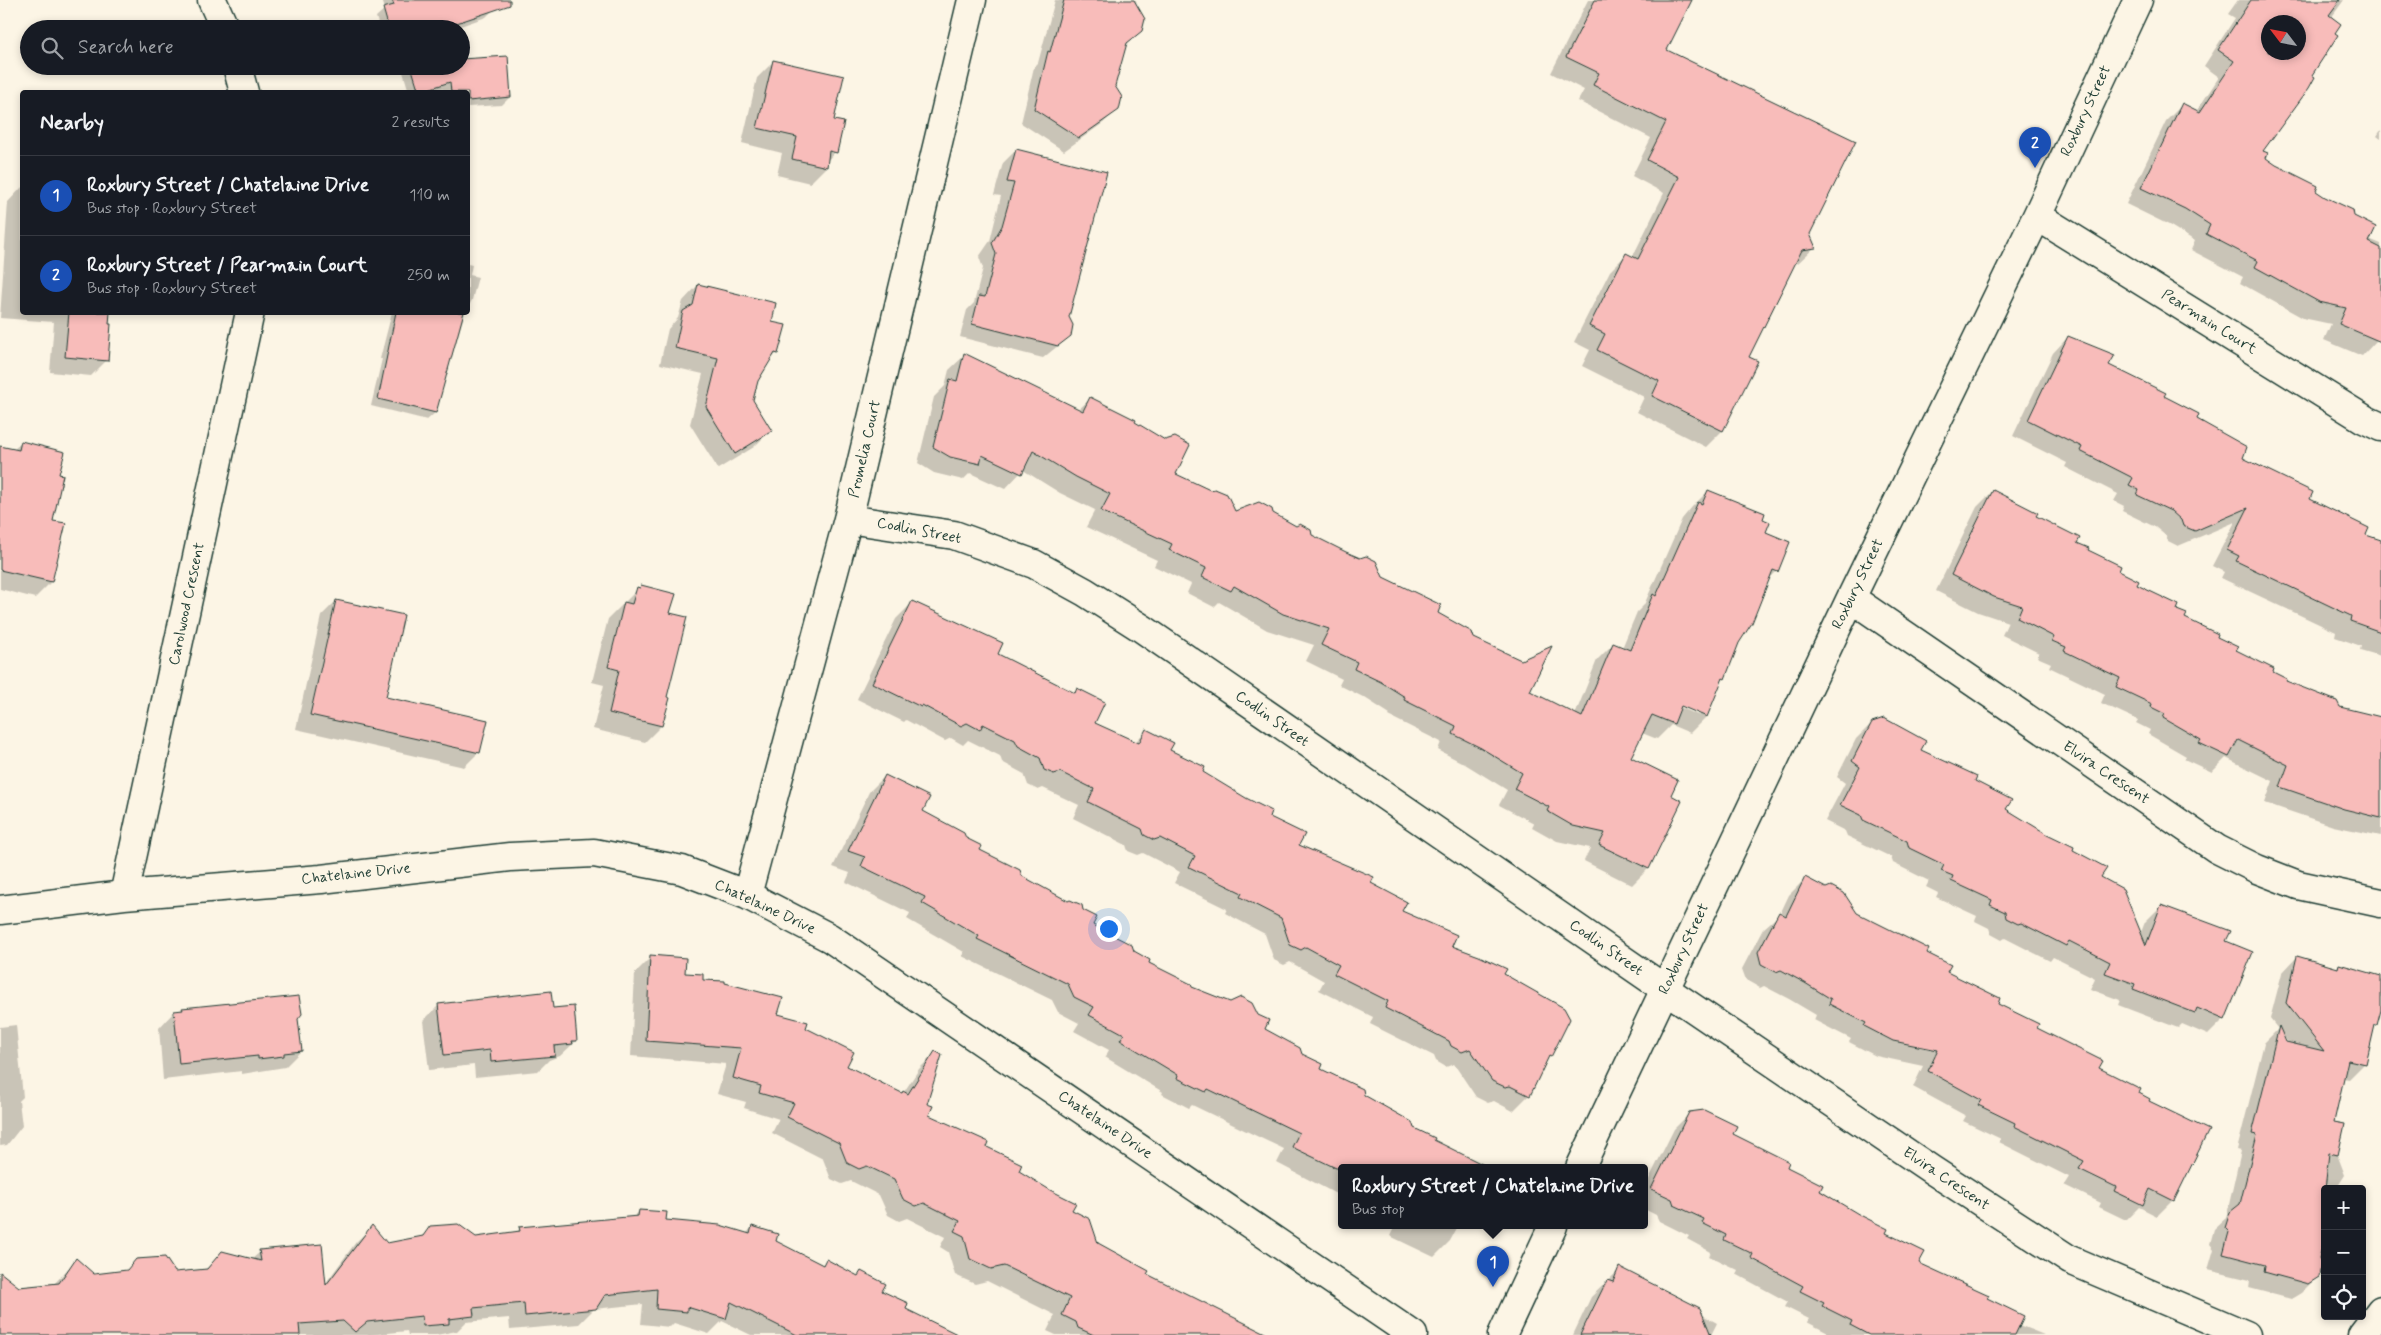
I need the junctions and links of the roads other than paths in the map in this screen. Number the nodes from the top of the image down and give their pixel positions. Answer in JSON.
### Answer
{"nodes":[{"id":1,"x":212,"y":0,"type":"edge"},
{"id":2,"x":972,"y":0,"type":"edge"},
{"id":3,"x":2138,"y":0,"type":"edge"},
{"id":4,"x":221,"y":20,"type":"edge"},
{"id":5,"x":239,"y":75,"type":"edge"},
{"id":6,"x":243,"y":90,"type":"edge"},
{"id":7,"x":2037,"y":216,"type":"junction"},
{"id":8,"x":249,"y":315,"type":"edge"},
{"id":9,"x":2381,"y":427,"type":"edge"},
{"id":10,"x":848,"y":519,"type":"junction"},
{"id":11,"x":1851,"y":598,"type":"junction"},
{"id":12,"x":124,"y":895,"type":"junction"},
{"id":13,"x":747,"y":895,"type":"junction"},
{"id":14,"x":2381,"y":902,"type":"edge"},
{"id":15,"x":0,"y":910,"type":"edge"},
{"id":16,"x":1665,"y":989,"type":"junction"},
{"id":17,"x":1582,"y":1164,"type":"edge"},
{"id":18,"x":1552,"y":1229,"type":"edge"},
{"id":19,"x":2381,"y":1310,"type":"edge"},
{"id":20,"x":1413,"y":1335,"type":"edge"},
{"id":21,"x":1502,"y":1335,"type":"edge"},
{"id":22,"x":2246,"y":1335,"type":"edge"},
{"id":23,"x":2362,"y":1335,"type":"edge"}],
"edges":[{"from":1,"to":4,"type":"street"},
{"from":2,"to":10,"type":"street","name":"Promelia Court"},
{"from":3,"to":7,"type":"street","name":"Roxbury Street"},
{"from":5,"to":6,"type":"street"},
{"from":7,"to":9,"type":"street","name":"Pearmain Court"},
{"from":7,"to":11,"type":"street","name":"Roxbury Street"},
{"from":8,"to":12,"type":"street","name":"Carolwood Crescent"},
{"from":10,"to":13,"type":"street","name":"Promelia Court"},
{"from":10,"to":16,"type":"street","name":"Codlin Street"},
{"from":11,"to":14,"type":"street","name":"Elvira Crescent"},
{"from":11,"to":16,"type":"street","name":"Roxbury Street"},
{"from":12,"to":13,"type":"street","name":"Chatelaine Drive"},
{"from":12,"to":15,"type":"street","name":"Chatelaine Drive"},
{"from":13,"to":20,"type":"street","name":"Chatelaine Drive"},
{"from":16,"to":17,"type":"street","name":"Roxbury Street"},
{"from":16,"to":22,"type":"street","name":"Elvira Crescent"},
{"from":18,"to":21,"type":"street"},
{"from":19,"to":23,"type":"street"}]}
